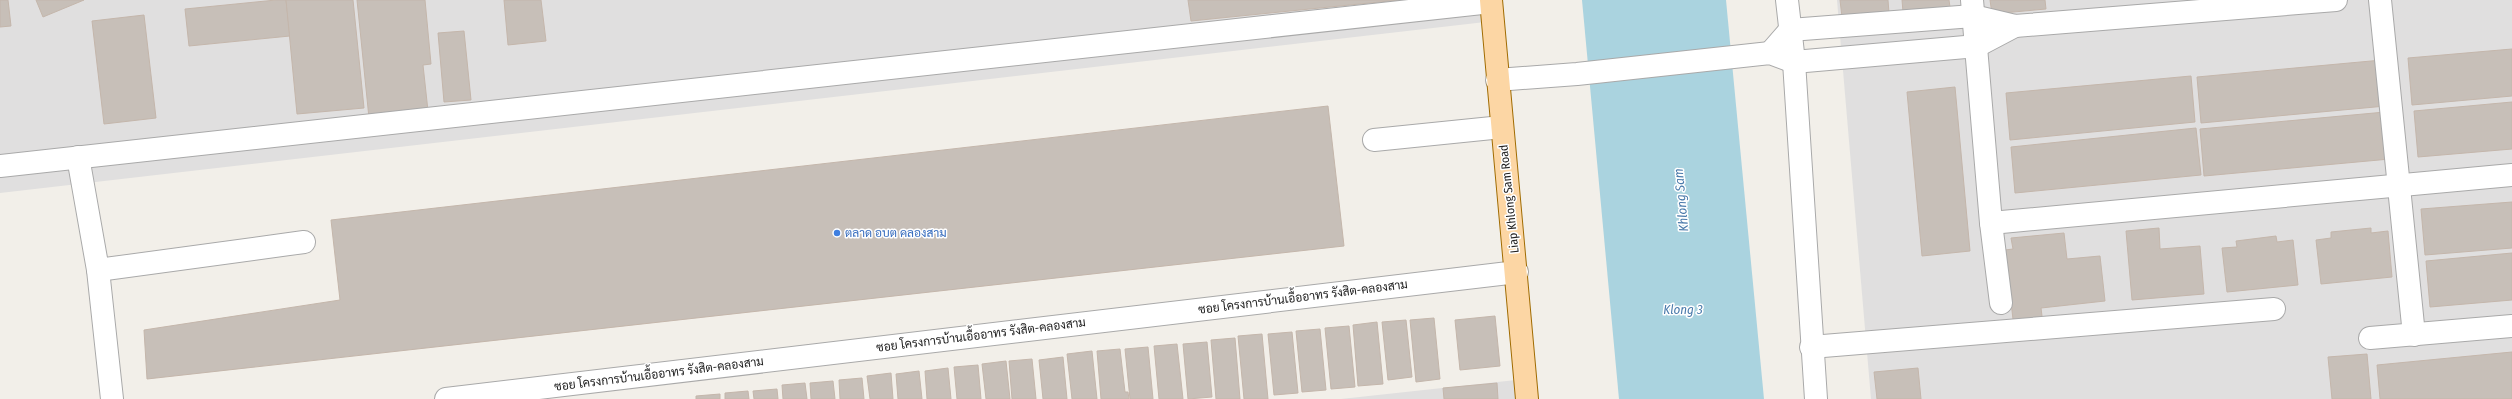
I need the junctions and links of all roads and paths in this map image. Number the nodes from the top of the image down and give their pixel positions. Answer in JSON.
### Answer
{"nodes":[{"id":1,"x":1787,"y":0,"type":"edge"},
{"id":2,"x":2336,"y":0,"type":"edge"},
{"id":3,"x":2380,"y":0,"type":"edge"},
{"id":4,"x":1491,"y":1,"type":"edge"},
{"id":5,"x":1972,"y":8,"type":"edge"},
{"id":6,"x":2015,"y":26,"type":"junction"},
{"id":7,"x":1790,"y":30,"type":"junction"},
{"id":8,"x":1977,"y":46,"type":"junction"},
{"id":9,"x":1764,"y":54,"type":"junction"},
{"id":10,"x":1794,"y":62,"type":"junction"},
{"id":11,"x":1497,"y":80,"type":"junction"},
{"id":12,"x":1502,"y":127,"type":"junction"},
{"id":13,"x":1374,"y":140,"type":"dead end"},
{"id":14,"x":78,"y":157,"type":"junction"},
{"id":15,"x":0,"y":166,"type":"edge"},
{"id":16,"x":2512,"y":175,"type":"edge"},
{"id":17,"x":2397,"y":185,"type":"junction"},
{"id":18,"x":1991,"y":223,"type":"junction"},
{"id":19,"x":304,"y":242,"type":"dead end"},
{"id":20,"x":98,"y":270,"type":"junction"},
{"id":21,"x":1516,"y":272,"type":"junction"},
{"id":22,"x":2001,"y":303,"type":"dead end"},
{"id":23,"x":2274,"y":310,"type":"dead end"},
{"id":24,"x":2512,"y":326,"type":"edge"},
{"id":25,"x":2414,"y":335,"type":"junction"},
{"id":26,"x":2370,"y":338,"type":"dead end"},
{"id":27,"x":1812,"y":347,"type":"junction"},
{"id":28,"x":112,"y":399,"type":"edge"},
{"id":29,"x":446,"y":399,"type":"edge"},
{"id":30,"x":1527,"y":399,"type":"edge"},
{"id":31,"x":1816,"y":399,"type":"edge"}],
"edges":[{"from":1,"to":7,"type":"street"},
{"from":2,"to":6,"type":"street"},
{"from":3,"to":17,"type":"street"},
{"from":4,"to":11,"type":"main road","name":"Liap Khlong Sam Road"},
{"from":4,"to":14,"type":"street"},
{"from":5,"to":6,"type":"street"},
{"from":5,"to":7,"type":"street"},
{"from":5,"to":8,"type":"street"},
{"from":6,"to":8,"type":"street"},
{"from":7,"to":9,"type":"street"},
{"from":7,"to":10,"type":"street"},
{"from":8,"to":10,"type":"street"},
{"from":8,"to":18,"type":"street"},
{"from":9,"to":10,"type":"street"},
{"from":9,"to":11,"type":"street"},
{"from":10,"to":27,"type":"street"},
{"from":11,"to":12,"type":"main road","name":"Liap Khlong Sam Road"},
{"from":12,"to":13,"type":"street"},
{"from":12,"to":21,"type":"main road","name":"Liap Khlong Sam Road"},
{"from":14,"to":15,"type":"street"},
{"from":14,"to":20,"type":"street"},
{"from":16,"to":17,"type":"street"},
{"from":17,"to":18,"type":"street"},
{"from":17,"to":25,"type":"street"},
{"from":18,"to":22,"type":"street"},
{"from":19,"to":20,"type":"street"},
{"from":20,"to":28,"type":"street"},
{"from":21,"to":29,"type":"street","name":"ซอย โครงการบ้านเอื้ออาทร รังสิต-คลองสาม"},
{"from":21,"to":30,"type":"main road","name":"Liap Khlong Sam Road"},
{"from":23,"to":27,"type":"street"},
{"from":24,"to":25,"type":"street"},
{"from":25,"to":26,"type":"street"},
{"from":27,"to":31,"type":"street"}]}
